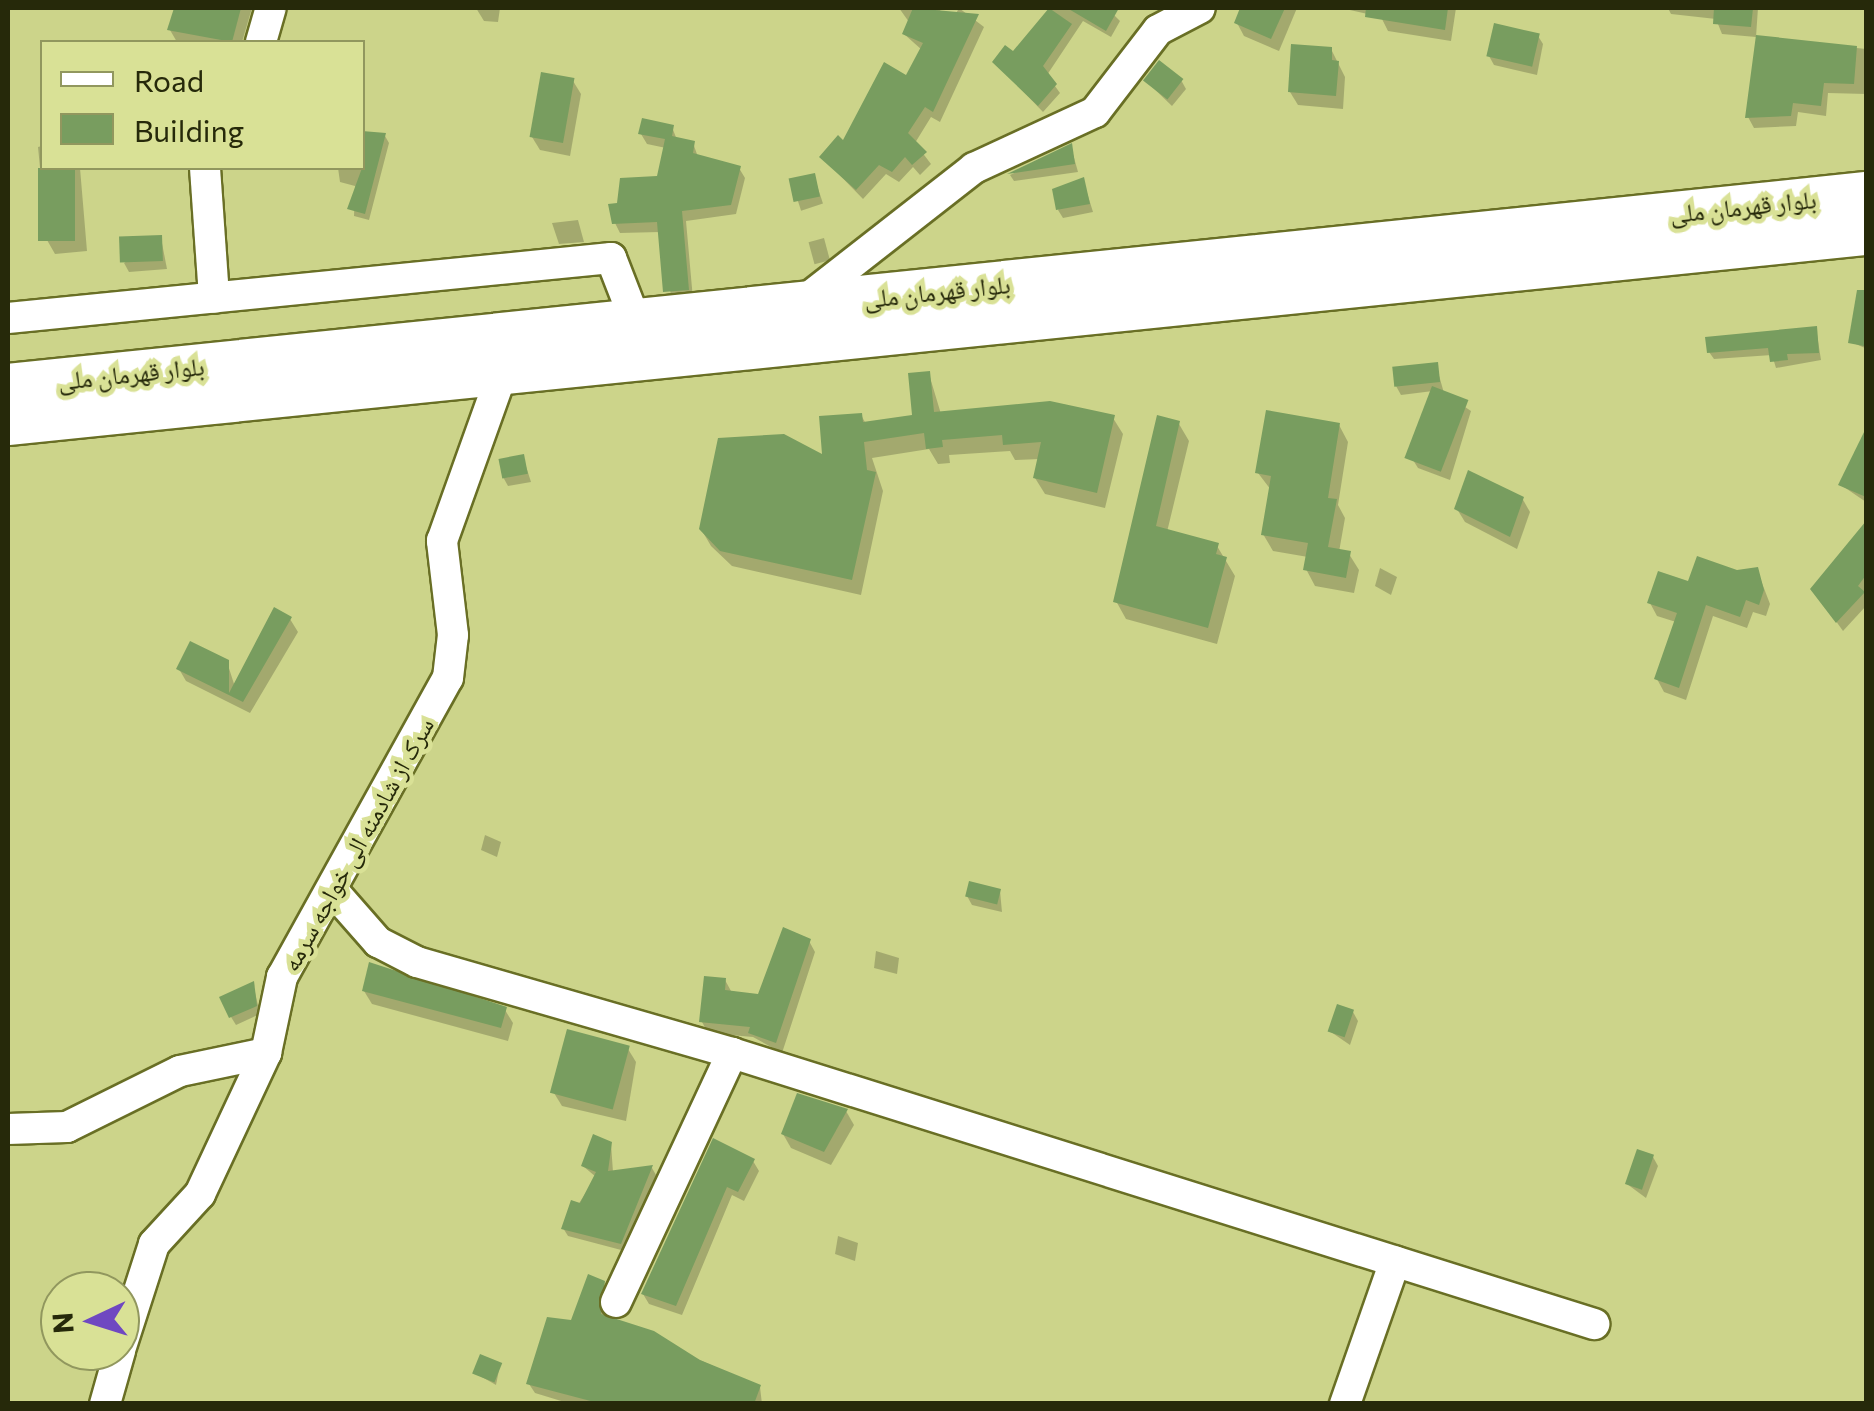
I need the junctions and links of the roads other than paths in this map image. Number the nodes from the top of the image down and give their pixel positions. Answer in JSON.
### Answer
{"nodes":[{"id":1,"x":271,"y":8,"type":"edge"},
{"id":2,"x":1200,"y":8,"type":"edge"},
{"id":3,"x":262,"y":40,"type":"edge"},
{"id":4,"x":204,"y":170,"type":"edge"},
{"id":5,"x":1866,"y":193,"type":"edge"},
{"id":6,"x":1866,"y":234,"type":"edge"},
{"id":7,"x":214,"y":298,"type":"junction"},
{"id":8,"x":797,"y":306,"type":"junction"},
{"id":9,"x":8,"y":318,"type":"edge"},
{"id":10,"x":634,"y":320,"type":"junction"},
{"id":11,"x":770,"y":347,"type":"junction"},
{"id":12,"x":502,"y":374,"type":"junction"},
{"id":13,"x":8,"y":386,"type":"edge"},
{"id":14,"x":8,"y":424,"type":"edge"},
{"id":15,"x":334,"y":892,"type":"junction"},
{"id":16,"x":266,"y":1053,"type":"junction"},
{"id":17,"x":732,"y":1053,"type":"junction"},
{"id":18,"x":8,"y":1129,"type":"edge"},
{"id":19,"x":1395,"y":1261,"type":"junction"},
{"id":20,"x":140,"y":1288,"type":"edge"},
{"id":21,"x":616,"y":1302,"type":"dead end"},
{"id":22,"x":1594,"y":1324,"type":"dead end"},
{"id":23,"x":114,"y":1371,"type":"edge"},
{"id":24,"x":105,"y":1404,"type":"edge"},
{"id":25,"x":1345,"y":1404,"type":"edge"}],
"edges":[{"from":1,"to":3,"type":"street"},
{"from":2,"to":8,"type":"street"},
{"from":4,"to":7,"type":"street"},
{"from":5,"to":8,"type":"highway","name":"بلوار قهرمان ملی"},
{"from":6,"to":11,"type":"highway","name":"بلوار قهرمان ملی"},
{"from":7,"to":9,"type":"street"},
{"from":7,"to":10,"type":"street"},
{"from":8,"to":10,"type":"highway","name":"بلوار قهرمان ملی"},
{"from":8,"to":11,"type":"street"},
{"from":10,"to":13,"type":"highway","name":"بلوار قهرمان ملی"},
{"from":11,"to":12,"type":"highway","name":"بلوار قهرمان ملی"},
{"from":12,"to":14,"type":"highway","name":"بلوار قهرمان ملی"},
{"from":12,"to":15,"type":"street","name":"سرک از شادمنه الی خواجه سرمه"},
{"from":15,"to":16,"type":"street","name":"سرک از شادمنه الی خواجه سرمه"},
{"from":15,"to":17,"type":"street"},
{"from":16,"to":18,"type":"street"},
{"from":16,"to":20,"type":"street","name":"سرک از شادمنه الی خواجه سرمه"},
{"from":17,"to":19,"type":"street"},
{"from":17,"to":21,"type":"street"},
{"from":19,"to":22,"type":"street"},
{"from":19,"to":25,"type":"street"},
{"from":23,"to":24,"type":"street","name":"سرک از شادمنه الی خواجه سرمه"}]}
